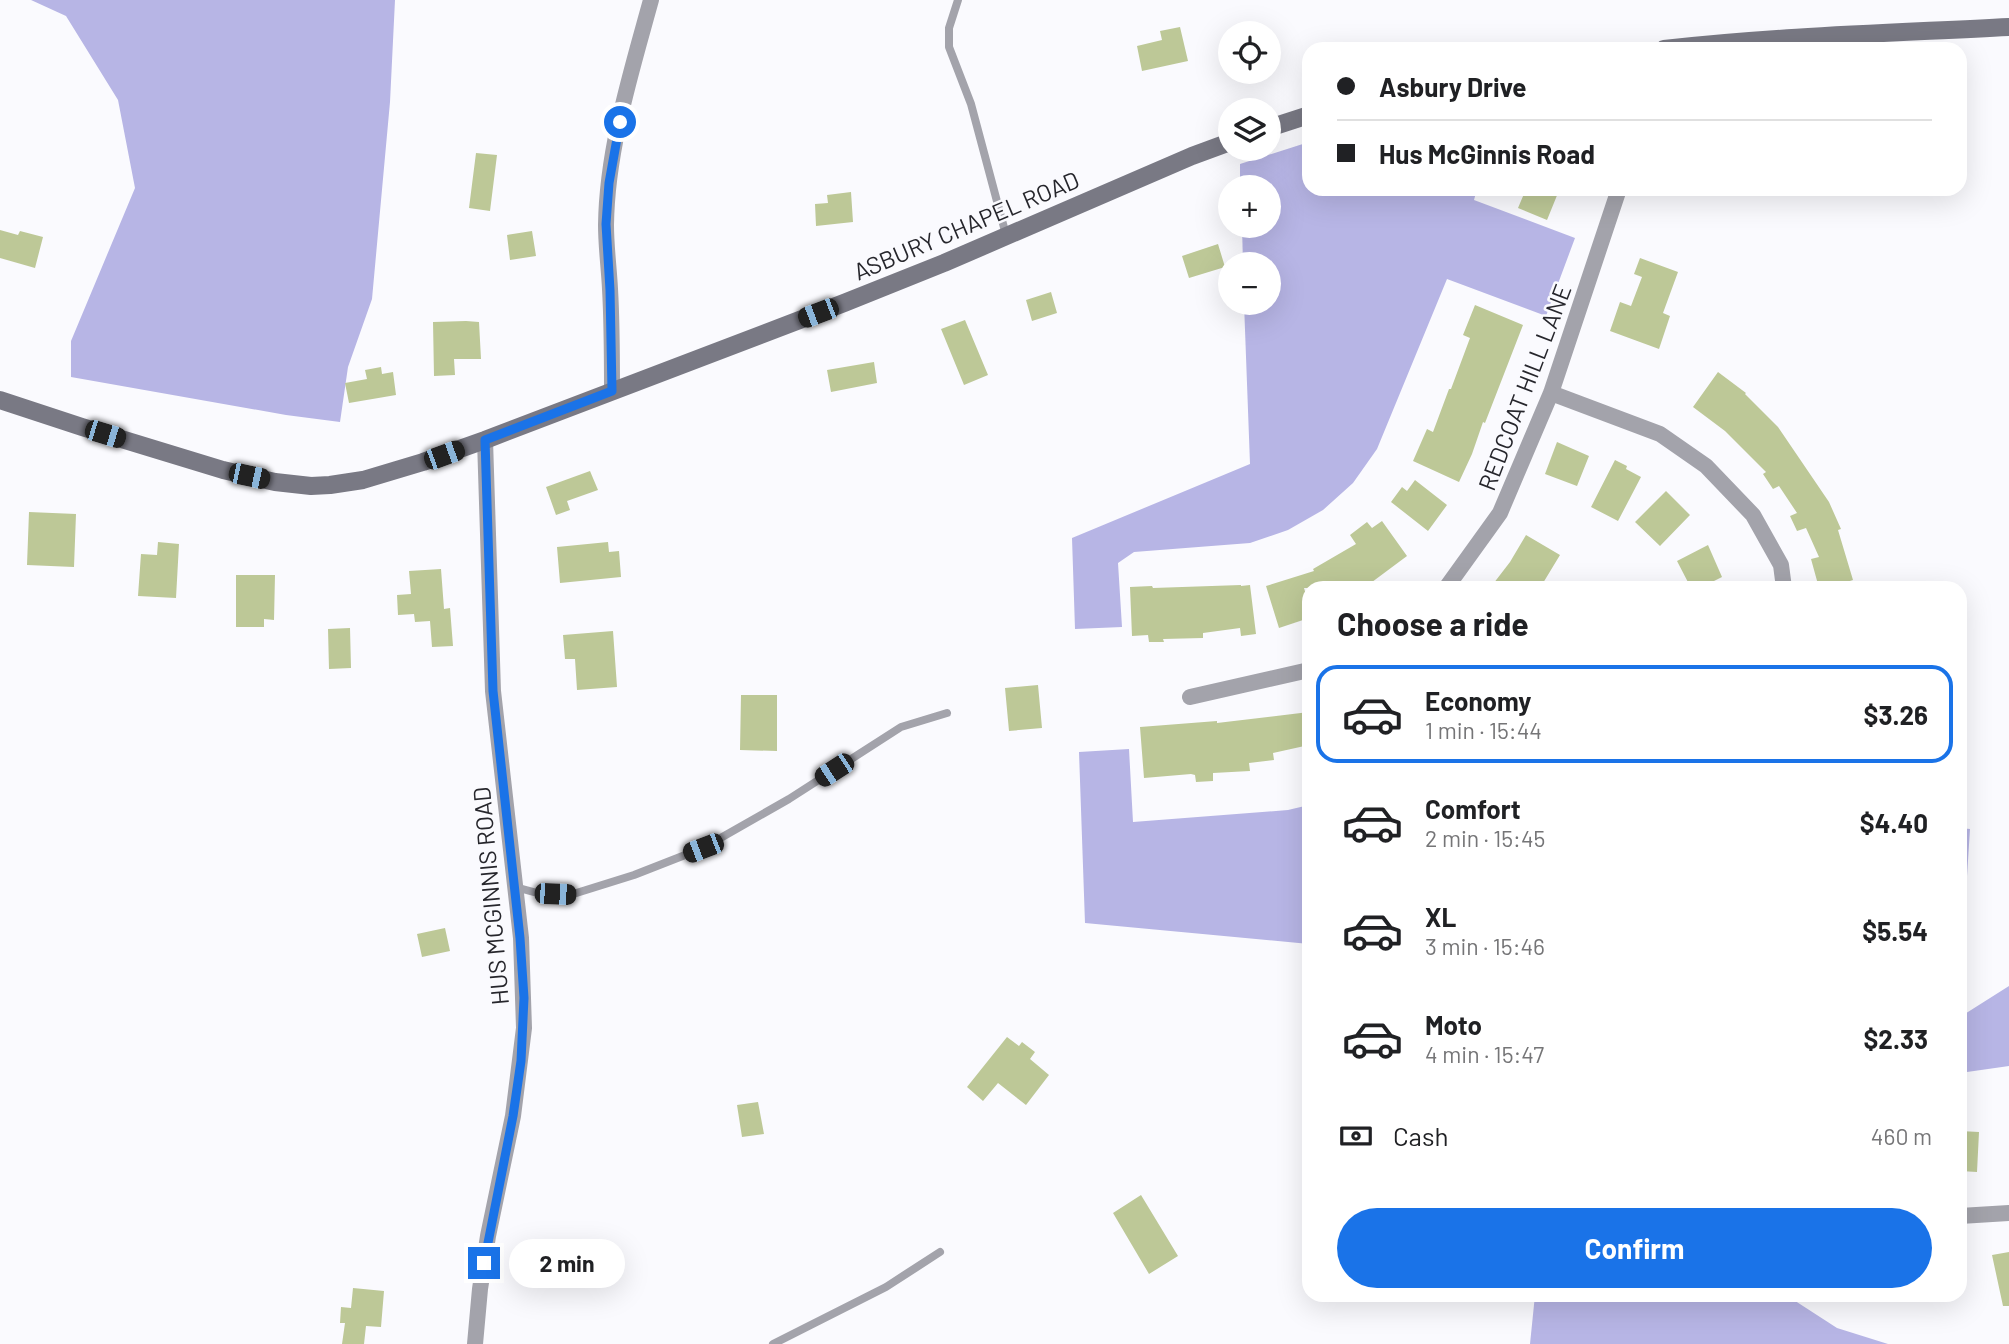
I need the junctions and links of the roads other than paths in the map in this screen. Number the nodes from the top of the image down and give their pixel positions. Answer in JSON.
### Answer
{"nodes":[{"id":1,"x":651,"y":0,"type":"edge"},
{"id":2,"x":958,"y":0,"type":"edge"},
{"id":3,"x":2009,"y":27,"type":"edge"},
{"id":4,"x":1740,"y":42,"type":"edge"},
{"id":5,"x":1302,"y":117,"type":"edge"},
{"id":6,"x":1281,"y":124,"type":"edge"},
{"id":7,"x":1218,"y":147,"type":"edge"},
{"id":8,"x":1617,"y":196,"type":"edge"},
{"id":9,"x":1007,"y":236,"type":"junction"},
{"id":10,"x":612,"y":391,"type":"junction"},
{"id":11,"x":1551,"y":393,"type":"junction"},
{"id":12,"x":0,"y":400,"type":"edge"},
{"id":13,"x":485,"y":440,"type":"junction"},
{"id":14,"x":1451,"y":581,"type":"edge"},
{"id":15,"x":1783,"y":581,"type":"edge"},
{"id":16,"x":1302,"y":672,"type":"edge"},
{"id":17,"x":1190,"y":697,"type":"dead end"},
{"id":18,"x":947,"y":713,"type":"dead end"},
{"id":19,"x":515,"y":887,"type":"junction"},
{"id":20,"x":2009,"y":1213,"type":"edge"},
{"id":21,"x":1967,"y":1216,"type":"edge"},
{"id":22,"x":940,"y":1252,"type":"dead end"},
{"id":23,"x":475,"y":1344,"type":"edge"},
{"id":24,"x":773,"y":1344,"type":"edge"}],
"edges":[{"from":1,"to":10,"type":"street"},
{"from":2,"to":9,"type":"lane"},
{"from":3,"to":4,"type":"main road"},
{"from":5,"to":6,"type":"main road"},
{"from":7,"to":9,"type":"main road","name":"ASBURY CHAPEL ROAD"},
{"from":8,"to":11,"type":"street","name":"REDCOAT HILL LANE"},
{"from":9,"to":10,"type":"main road","name":"ASBURY CHAPEL ROAD"},
{"from":10,"to":13,"type":"main road","name":"ASBURY CHAPEL ROAD"},
{"from":11,"to":14,"type":"street","name":"REDCOAT HILL LANE"},
{"from":11,"to":15,"type":"street"},
{"from":12,"to":13,"type":"main road","name":"ASBURY CHAPEL ROAD"},
{"from":13,"to":19,"type":"street","name":"HUS MCGINNIS ROAD"},
{"from":16,"to":17,"type":"street"},
{"from":18,"to":19,"type":"lane"},
{"from":19,"to":23,"type":"street","name":"HUS MCGINNIS ROAD"},
{"from":20,"to":21,"type":"street"},
{"from":22,"to":24,"type":"lane"}]}
